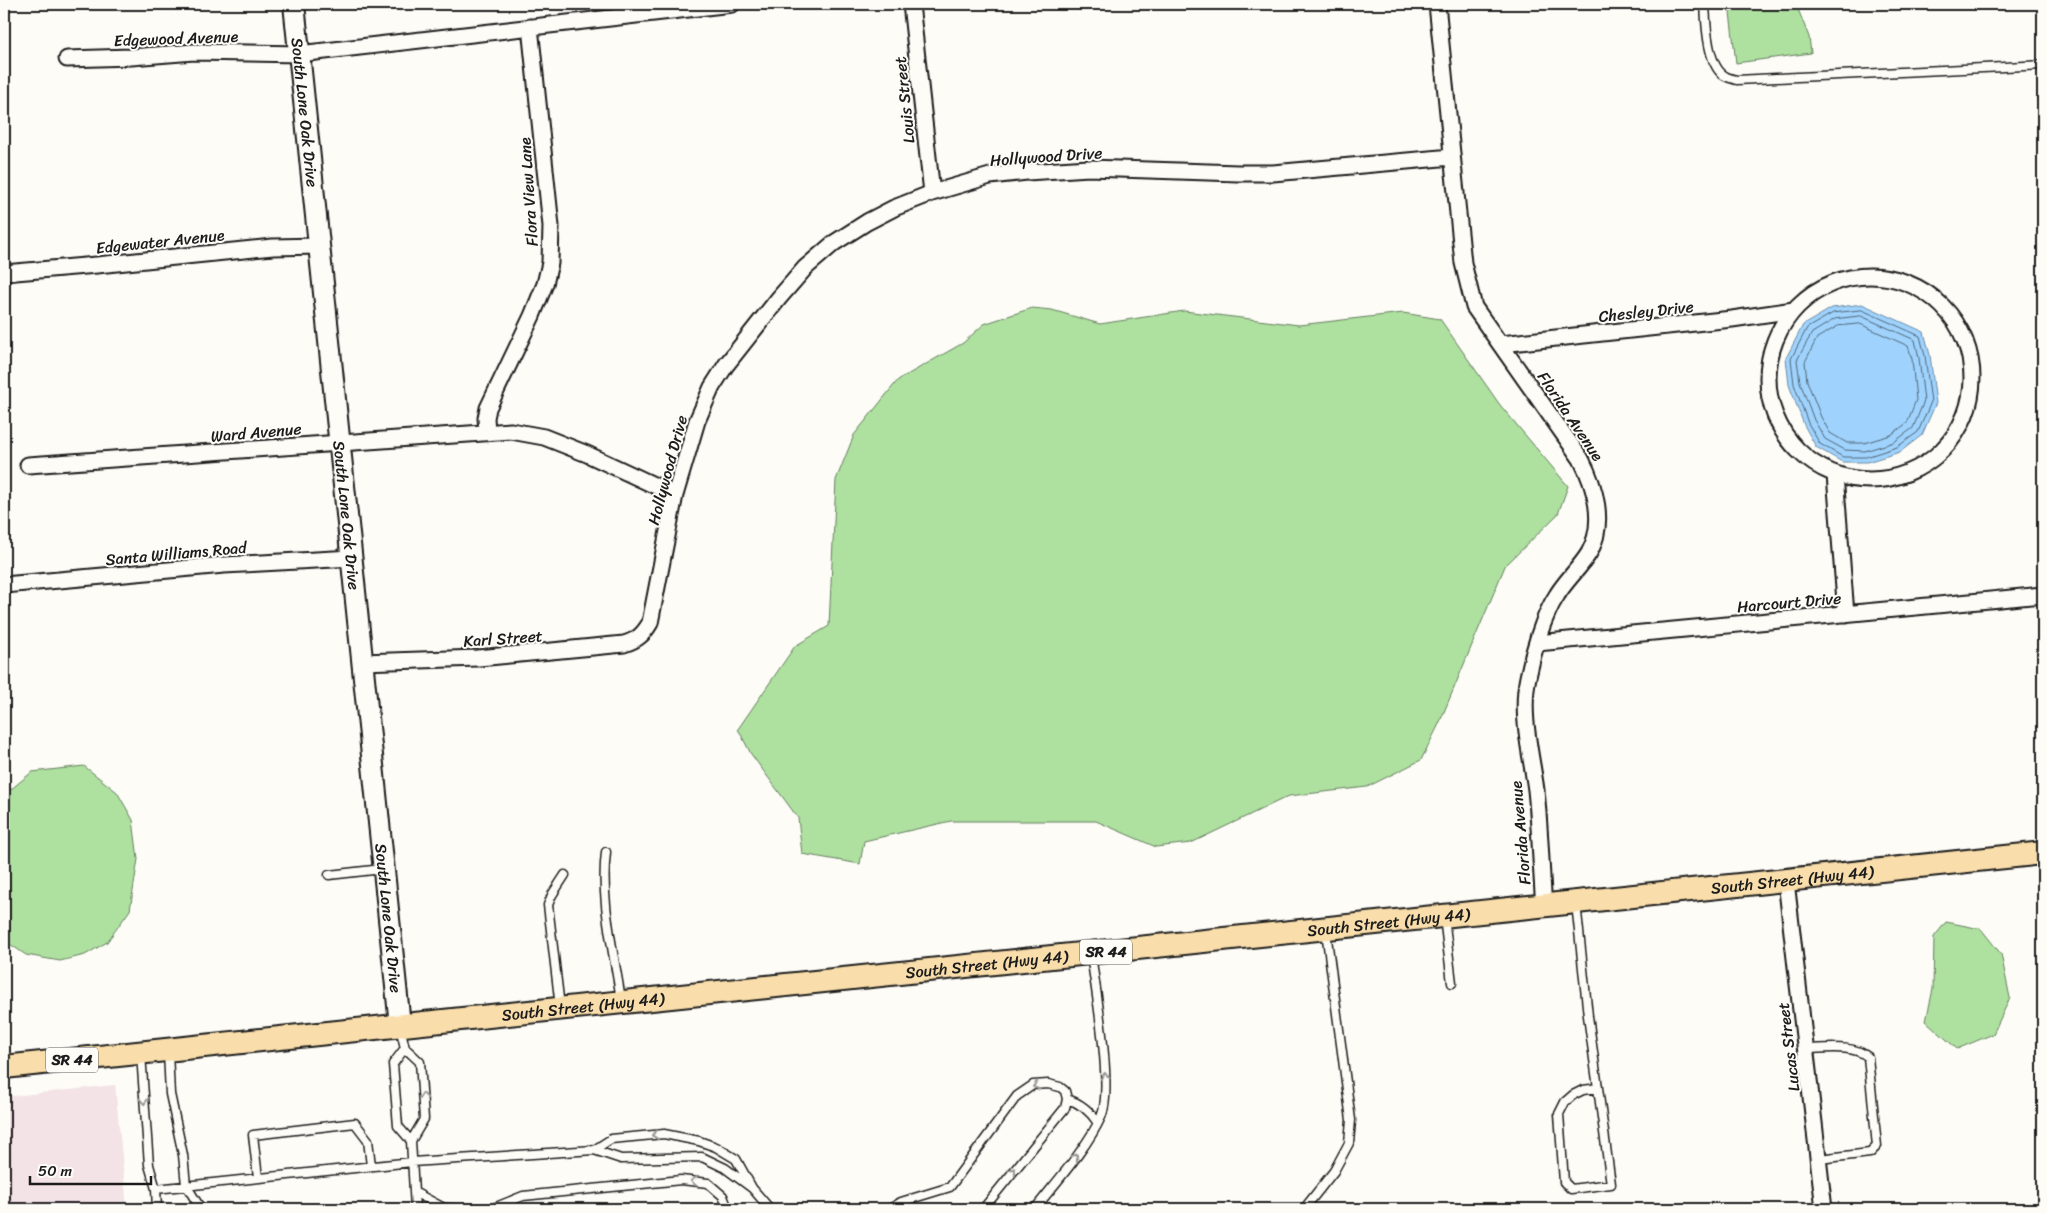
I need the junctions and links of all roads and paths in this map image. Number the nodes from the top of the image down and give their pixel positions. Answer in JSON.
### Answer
{"nodes":[{"id":1,"x":294,"y":4,"type":"edge"},
{"id":2,"x":732,"y":4,"type":"edge"},
{"id":3,"x":911,"y":4,"type":"edge"},
{"id":4,"x":1437,"y":4,"type":"edge"},
{"id":5,"x":1705,"y":4,"type":"edge"},
{"id":6,"x":671,"y":7,"type":"edge"},
{"id":7,"x":530,"y":27,"type":"junction"},
{"id":8,"x":299,"y":54,"type":"junction"},
{"id":9,"x":67,"y":59,"type":"dead end"},
{"id":10,"x":2043,"y":65,"type":"edge"},
{"id":11,"x":1452,"y":157,"type":"junction"},
{"id":12,"x":932,"y":193,"type":"junction"},
{"id":13,"x":319,"y":246,"type":"junction"},
{"id":14,"x":4,"y":273,"type":"edge"},
{"id":15,"x":1794,"y":310,"type":"junction"},
{"id":16,"x":1501,"y":344,"type":"junction"},
{"id":17,"x":488,"y":431,"type":"junction"},
{"id":18,"x":340,"y":443,"type":"junction"},
{"id":19,"x":28,"y":465,"type":"dead end"},
{"id":20,"x":1835,"y":476,"type":"junction"},
{"id":21,"x":675,"y":495,"type":"junction"},
{"id":22,"x":352,"y":558,"type":"junction"},
{"id":23,"x":4,"y":585,"type":"edge"},
{"id":24,"x":2043,"y":595,"type":"edge"},
{"id":25,"x":1846,"y":614,"type":"junction"},
{"id":26,"x":643,"y":634,"type":"joint"},
{"id":27,"x":1538,"y":643,"type":"junction"},
{"id":28,"x":362,"y":662,"type":"junction"},
{"id":29,"x":606,"y":852,"type":"dead end"},
{"id":30,"x":2043,"y":853,"type":"edge"},
{"id":31,"x":384,"y":868,"type":"junction"},
{"id":32,"x":329,"y":875,"type":"dead end"},
{"id":33,"x":565,"y":875,"type":"dead end"},
{"id":34,"x":1786,"y":881,"type":"junction"},
{"id":35,"x":1576,"y":903,"type":"junction"},
{"id":36,"x":1544,"y":907,"type":"junction"},
{"id":37,"x":1444,"y":917,"type":"junction"},
{"id":38,"x":1326,"y":929,"type":"junction"},
{"id":39,"x":1091,"y":954,"type":"junction"},
{"id":40,"x":1452,"y":983,"type":"dead end"},
{"id":41,"x":621,"y":1002,"type":"junction"},
{"id":42,"x":560,"y":1008,"type":"junction"},
{"id":43,"x":400,"y":1025,"type":"junction"},
{"id":44,"x":405,"y":1048,"type":"junction"},
{"id":45,"x":1806,"y":1049,"type":"junction"},
{"id":46,"x":168,"y":1050,"type":"junction"},
{"id":47,"x":141,"y":1052,"type":"junction"},
{"id":48,"x":4,"y":1067,"type":"edge"},
{"id":49,"x":1598,"y":1088,"type":"junction"},
{"id":50,"x":1067,"y":1099,"type":"junction"},
{"id":51,"x":1098,"y":1123,"type":"junction"},
{"id":52,"x":410,"y":1141,"type":"junction"},
{"id":53,"x":594,"y":1150,"type":"junction"},
{"id":54,"x":1818,"y":1159,"type":"junction"},
{"id":55,"x":412,"y":1162,"type":"junction"},
{"id":56,"x":371,"y":1166,"type":"junction"},
{"id":57,"x":258,"y":1178,"type":"junction"},
{"id":58,"x":186,"y":1185,"type":"junction"},
{"id":59,"x":752,"y":1188,"type":"junction"},
{"id":60,"x":156,"y":1189,"type":"junction"},
{"id":61,"x":414,"y":1192,"type":"junction"},
{"id":62,"x":157,"y":1209,"type":"edge"},
{"id":63,"x":201,"y":1209,"type":"edge"},
{"id":64,"x":415,"y":1209,"type":"edge"},
{"id":65,"x":456,"y":1209,"type":"edge"},
{"id":66,"x":491,"y":1209,"type":"edge"},
{"id":67,"x":728,"y":1209,"type":"edge"},
{"id":68,"x":770,"y":1209,"type":"edge"},
{"id":69,"x":890,"y":1209,"type":"edge"},
{"id":70,"x":983,"y":1209,"type":"edge"},
{"id":71,"x":1035,"y":1209,"type":"edge"},
{"id":72,"x":1304,"y":1209,"type":"edge"},
{"id":73,"x":1824,"y":1209,"type":"edge"}],
"edges":[{"from":1,"to":8,"type":"street","name":"South Lone Oak Drive"},
{"from":2,"to":6,"type":"street","name":"Edgewood Avenue"},
{"from":3,"to":12,"type":"street","name":"Louis Street"},
{"from":4,"to":11,"type":"street","name":"Florida Avenue"},
{"from":5,"to":10,"type":"lane"},
{"from":6,"to":7,"type":"street","name":"Edgewood Avenue"},
{"from":7,"to":8,"type":"street","name":"Edgewood Avenue"},
{"from":7,"to":17,"type":"street","name":"Flora View Lane"},
{"from":8,"to":9,"type":"street","name":"Edgewood Avenue"},
{"from":8,"to":13,"type":"street","name":"South Lone Oak Drive"},
{"from":11,"to":12,"type":"street","name":"Hollywood Drive"},
{"from":11,"to":16,"type":"street","name":"Florida Avenue"},
{"from":12,"to":21,"type":"street","name":"Hollywood Drive"},
{"from":13,"to":14,"type":"street","name":"Edgewater Avenue"},
{"from":13,"to":18,"type":"street","name":"South Lone Oak Drive"},
{"from":15,"to":16,"type":"street","name":"Chesley Drive"},
{"from":15,"to":20,"type":"street"},
{"from":15,"to":20,"type":"street"},
{"from":16,"to":27,"type":"street","name":"Florida Avenue"},
{"from":17,"to":18,"type":"street","name":"Ward Avenue"},
{"from":17,"to":21,"type":"street","name":"Ward Avenue"},
{"from":18,"to":19,"type":"street","name":"Ward Avenue"},
{"from":18,"to":22,"type":"street","name":"South Lone Oak Drive"},
{"from":20,"to":25,"type":"street"},
{"from":21,"to":26,"type":"street","name":"Hollywood Drive"},
{"from":22,"to":23,"type":"street","name":"Santa Williams Road"},
{"from":22,"to":28,"type":"street","name":"South Lone Oak Drive"},
{"from":24,"to":25,"type":"street","name":"Harcourt Drive"},
{"from":25,"to":27,"type":"street","name":"Harcourt Drive"},
{"from":26,"to":28,"type":"street","name":"Karl Street"},
{"from":27,"to":36,"type":"street","name":"Florida Avenue"},
{"from":28,"to":31,"type":"street","name":"South Lone Oak Drive"},
{"from":29,"to":41,"type":"lane"},
{"from":30,"to":34,"type":"main road","name":"South Street (Hwy 44)","number":"SR 44"},
{"from":31,"to":32,"type":"lane"},
{"from":31,"to":43,"type":"street","name":"South Lone Oak Drive"},
{"from":33,"to":42,"type":"lane"},
{"from":34,"to":35,"type":"main road","name":"South Street (Hwy 44)","number":"SR 44"},
{"from":34,"to":45,"type":"street","name":"Lucas Street"},
{"from":35,"to":36,"type":"main road","name":"South Street (Hwy 44)","number":"SR 44"},
{"from":35,"to":49,"type":"lane"},
{"from":36,"to":37,"type":"main road","name":"South Street (Hwy 44)","number":"SR 44"},
{"from":37,"to":38,"type":"main road","name":"South Street (Hwy 44)","number":"SR 44"},
{"from":37,"to":40,"type":"lane"},
{"from":38,"to":39,"type":"main road","name":"South Street (Hwy 44)","number":"SR 44"},
{"from":38,"to":72,"type":"lane"},
{"from":39,"to":41,"type":"main road","name":"South Street (Hwy 44)","number":"SR 44"},
{"from":51,"to":39,"type":"lane","one_way":true},
{"from":41,"to":42,"type":"main road","name":"South Street (Hwy 44)","number":"SR 44"},
{"from":42,"to":43,"type":"main road","name":"South Street (Hwy 44)","number":"SR 44"},
{"from":43,"to":44,"type":"lane"},
{"from":43,"to":46,"type":"main road","name":"South Street (Hwy 44)","number":"SR 44"},
{"from":44,"to":52,"type":"lane"},
{"from":52,"to":44,"type":"lane","one_way":true},
{"from":45,"to":54,"type":"street","name":"Lucas Street"},
{"from":45,"to":54,"type":"lane"},
{"from":46,"to":47,"type":"main road","number":"SR 44"},
{"from":46,"to":58,"type":"lane"},
{"from":47,"to":48,"type":"main road","number":"SR 44"},
{"from":47,"to":60,"type":"lane","one_way":true},
{"from":49,"to":49,"type":"lane"},
{"from":50,"to":51,"type":"lane"},
{"from":50,"to":69,"type":"lane","one_way":true},
{"from":70,"to":50,"type":"lane","one_way":true},
{"from":71,"to":51,"type":"lane","one_way":true},
{"from":52,"to":55,"type":"lane"},
{"from":53,"to":55,"type":"lane"},
{"from":53,"to":59,"type":"lane"},
{"from":59,"to":53,"type":"lane","one_way":true},
{"from":54,"to":73,"type":"street","name":"Lucas Street"},
{"from":55,"to":56,"type":"lane"},
{"from":55,"to":61,"type":"lane"},
{"from":56,"to":57,"type":"lane"},
{"from":56,"to":57,"type":"lane"},
{"from":57,"to":58,"type":"lane"},
{"from":58,"to":60,"type":"lane"},
{"from":58,"to":63,"type":"lane"},
{"from":59,"to":68,"type":"lane"},
{"from":60,"to":62,"type":"lane"},
{"from":61,"to":64,"type":"lane"},
{"from":61,"to":65,"type":"lane"},
{"from":67,"to":66,"type":"lane","one_way":true}]}
